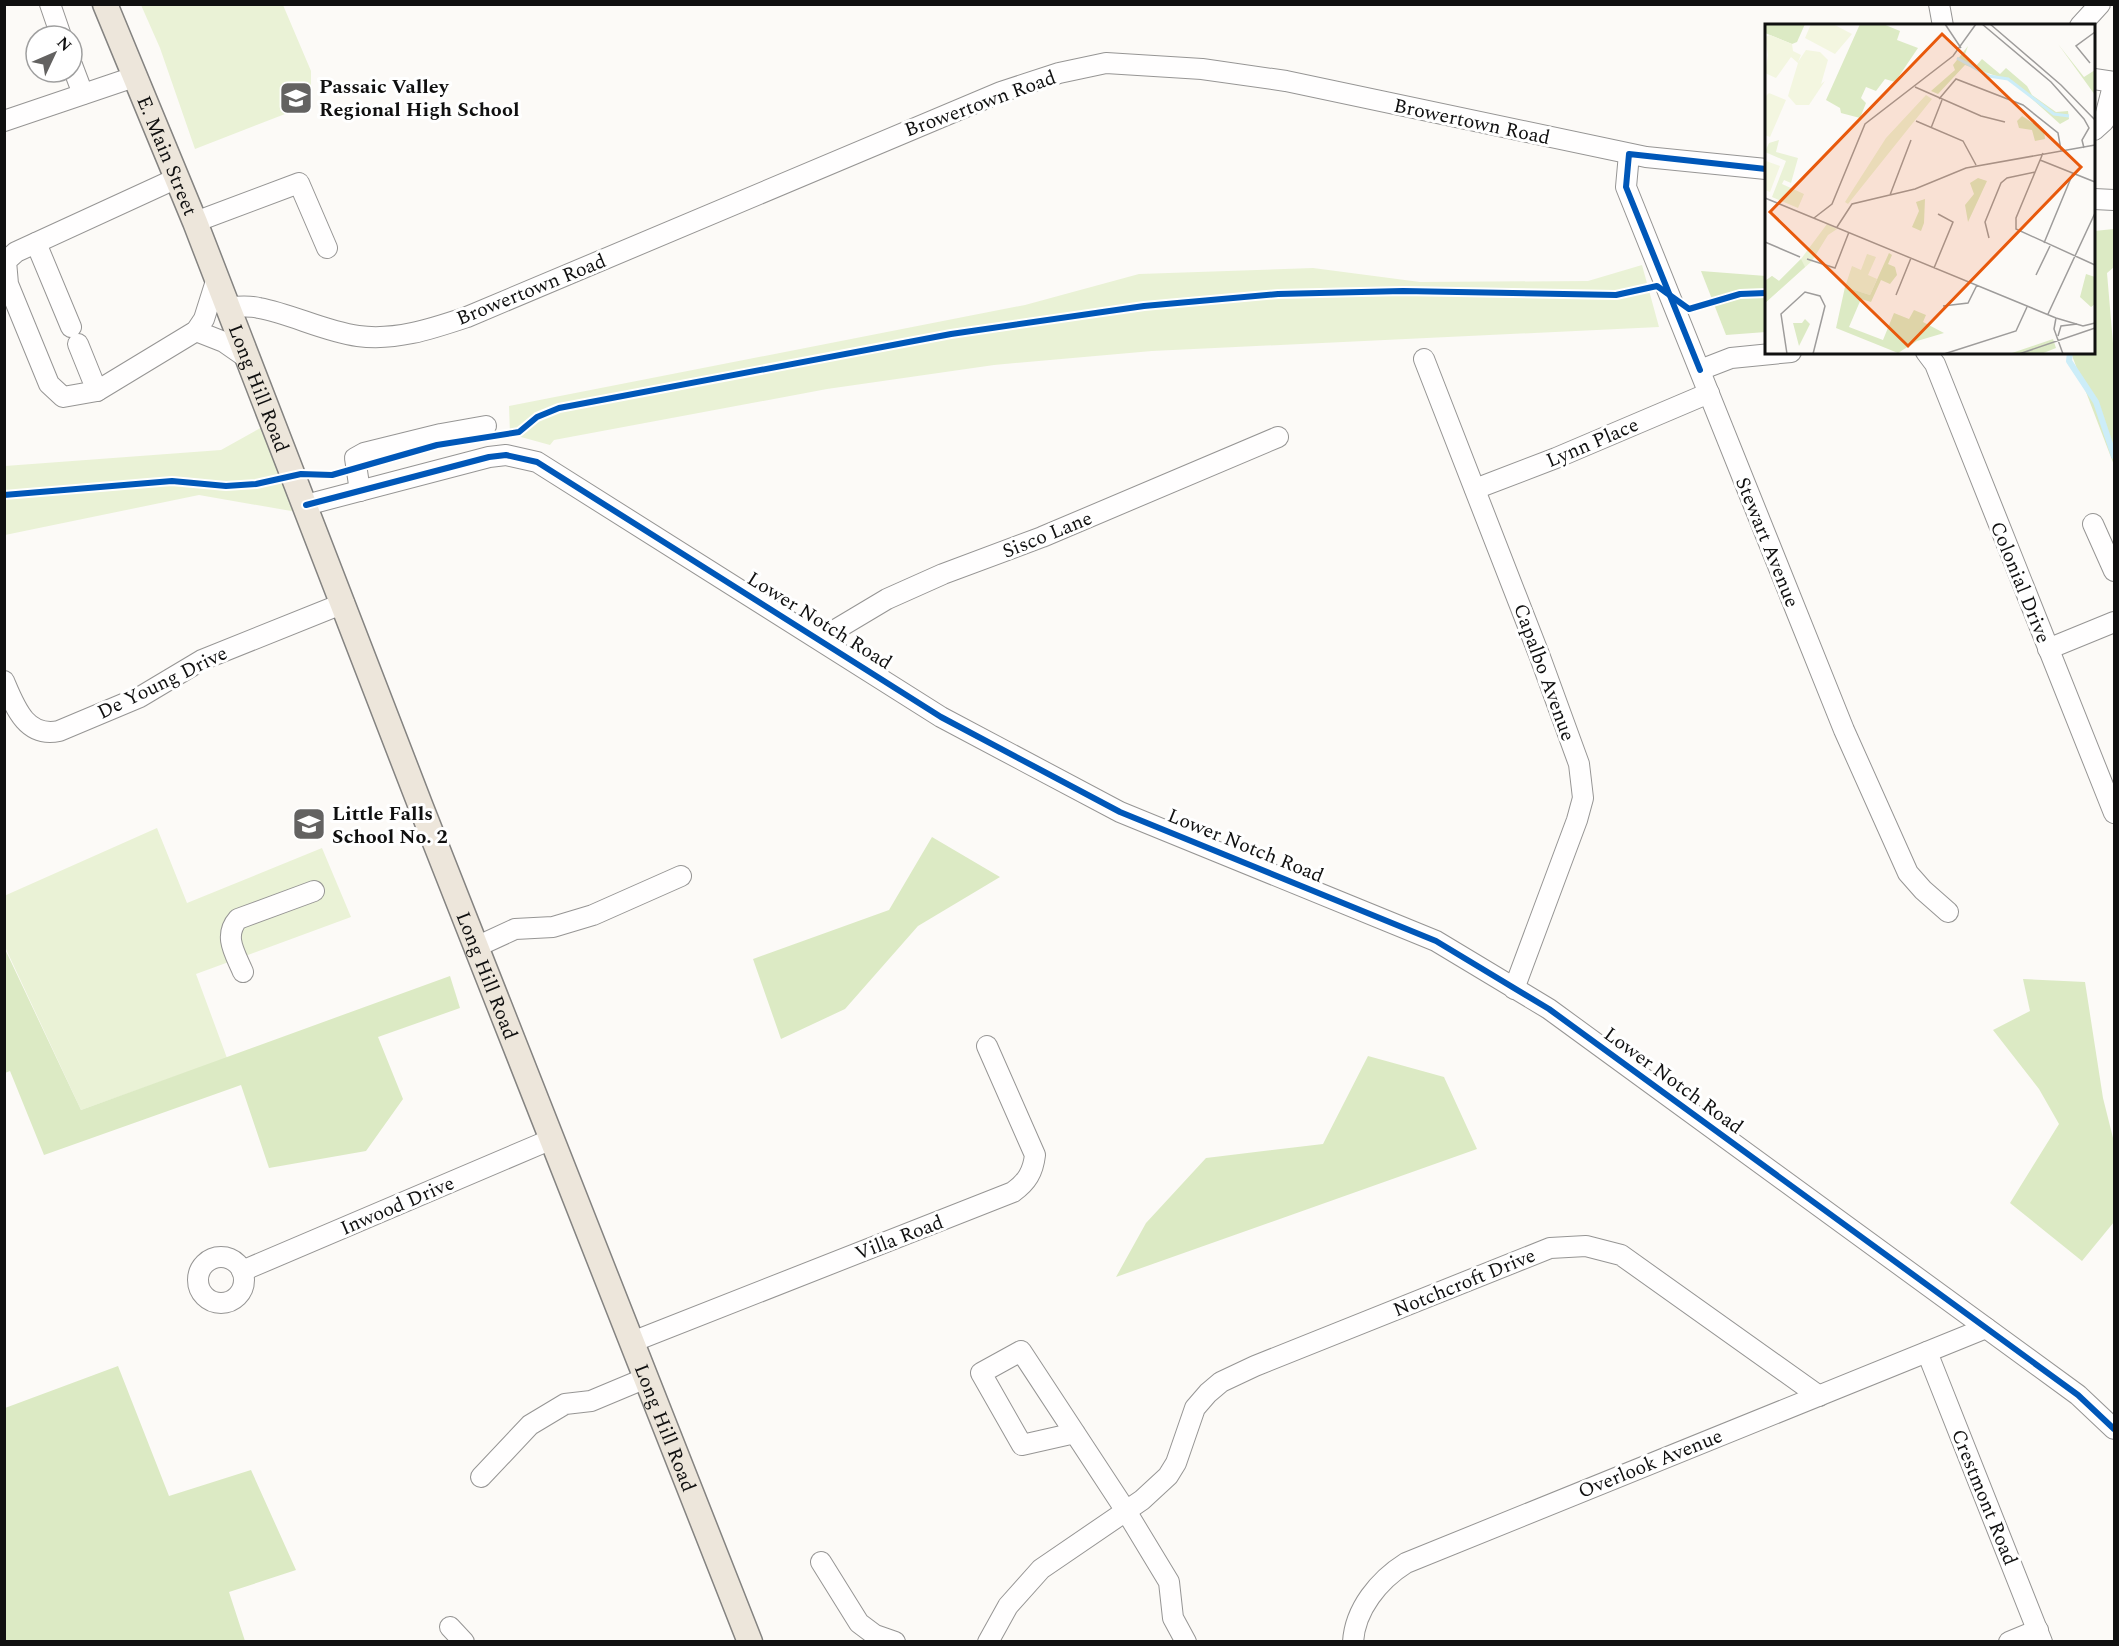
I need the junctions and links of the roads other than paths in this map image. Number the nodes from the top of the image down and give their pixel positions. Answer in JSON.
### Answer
{"nodes":[{"id":1,"x":50,"y":4,"type":"edge"},
{"id":2,"x":105,"y":4,"type":"edge"},
{"id":3,"x":1939,"y":4,"type":"edge"},
{"id":4,"x":2100,"y":4,"type":"edge"},
{"id":5,"x":57,"y":24,"type":"edge"},
{"id":6,"x":1944,"y":24,"type":"edge"},
{"id":7,"x":2082,"y":24,"type":"edge"},
{"id":8,"x":134,"y":77,"type":"junction"},
{"id":9,"x":2095,"y":79,"type":"edge"},
{"id":10,"x":2114,"y":82,"type":"edge"},
{"id":11,"x":79,"y":84,"type":"edge"},
{"id":12,"x":83,"y":94,"type":"junction"},
{"id":13,"x":4,"y":121,"type":"edge"},
{"id":14,"x":2095,"y":129,"type":"edge"},
{"id":15,"x":1629,"y":154,"type":"junction"},
{"id":16,"x":1765,"y":169,"type":"edge"},
{"id":17,"x":175,"y":179,"type":"junction"},
{"id":18,"x":2095,"y":199,"type":"edge"},
{"id":19,"x":2115,"y":200,"type":"edge"},
{"id":20,"x":195,"y":222,"type":"junction"},
{"id":21,"x":36,"y":243,"type":"junction"},
{"id":22,"x":327,"y":248,"type":"dead end"},
{"id":23,"x":216,"y":281,"type":"junction"},
{"id":24,"x":227,"y":307,"type":"junction"},
{"id":25,"x":196,"y":331,"type":"junction"},
{"id":26,"x":1771,"y":354,"type":"edge"},
{"id":27,"x":1928,"y":354,"type":"edge"},
{"id":28,"x":247,"y":358,"type":"junction"},
{"id":29,"x":1424,"y":359,"type":"dead end"},
{"id":30,"x":1700,"y":370,"type":"junction"},
{"id":31,"x":97,"y":391,"type":"junction"},
{"id":32,"x":1709,"y":393,"type":"junction"},
{"id":33,"x":486,"y":426,"type":"dead end"},
{"id":34,"x":1278,"y":437,"type":"dead end"},
{"id":35,"x":1475,"y":489,"type":"junction"},
{"id":36,"x":360,"y":491,"type":"junction"},
{"id":37,"x":306,"y":505,"type":"junction"},
{"id":38,"x":2093,"y":524,"type":"dead end"},
{"id":39,"x":2115,"y":571,"type":"edge"},
{"id":40,"x":344,"y":603,"type":"junction"},
{"id":41,"x":2115,"y":622,"type":"edge"},
{"id":42,"x":820,"y":639,"type":"junction"},
{"id":43,"x":2048,"y":649,"type":"junction"},
{"id":44,"x":4,"y":681,"type":"edge"},
{"id":45,"x":2115,"y":813,"type":"edge"},
{"id":46,"x":681,"y":876,"type":"dead end"},
{"id":47,"x":314,"y":891,"type":"dead end"},
{"id":48,"x":1948,"y":912,"type":"dead end"},
{"id":49,"x":476,"y":947,"type":"junction"},
{"id":50,"x":243,"y":972,"type":"dead end"},
{"id":51,"x":1514,"y":988,"type":"junction"},
{"id":52,"x":987,"y":1046,"type":"dead end"},
{"id":53,"x":552,"y":1139,"type":"junction"},
{"id":54,"x":242,"y":1271,"type":"dead end"},
{"id":55,"x":1986,"y":1328,"type":"junction"},
{"id":56,"x":632,"y":1342,"type":"junction"},
{"id":57,"x":1927,"y":1352,"type":"junction"},
{"id":58,"x":646,"y":1378,"type":"junction"},
{"id":59,"x":1818,"y":1396,"type":"junction"},
{"id":60,"x":2112,"y":1421,"type":"edge"},
{"id":61,"x":1075,"y":1433,"type":"junction"},
{"id":62,"x":481,"y":1477,"type":"dead end"},
{"id":63,"x":1134,"y":1506,"type":"junction"},
{"id":64,"x":821,"y":1562,"type":"dead end"},
{"id":65,"x":450,"y":1627,"type":"dead end"},
{"id":66,"x":2040,"y":1636,"type":"edge"},
{"id":67,"x":464,"y":1641,"type":"edge"},
{"id":68,"x":750,"y":1641,"type":"edge"},
{"id":69,"x":895,"y":1641,"type":"edge"},
{"id":70,"x":988,"y":1641,"type":"edge"},
{"id":71,"x":1186,"y":1641,"type":"edge"},
{"id":72,"x":1353,"y":1641,"type":"edge"},
{"id":73,"x":2009,"y":1641,"type":"edge"}],
"edges":[{"from":1,"to":5,"type":"street"},
{"from":2,"to":8,"type":"main road","name":"E. Main Street"},
{"from":3,"to":6,"type":"street"},
{"from":4,"to":7,"type":"street"},
{"from":8,"to":12,"type":"street"},
{"from":8,"to":17,"type":"main road","name":"E. Main Street"},
{"from":9,"to":10,"type":"street"},
{"from":10,"to":14,"type":"street"},
{"from":11,"to":12,"type":"street"},
{"from":12,"to":13,"type":"street"},
{"from":15,"to":16,"type":"street","name":"Browertown Road"},
{"from":15,"to":24,"type":"street","name":"Browertown Road"},
{"from":15,"to":30,"type":"street","name":"Stewart Avenue"},
{"from":17,"to":20,"type":"main road","name":"E. Main Street"},
{"from":17,"to":21,"type":"street"},
{"from":18,"to":19,"type":"street"},
{"from":20,"to":22,"type":"street"},
{"from":20,"to":23,"type":"main road","name":"E. Main Street"},
{"from":21,"to":31,"type":"street"},
{"from":21,"to":31,"type":"street"},
{"from":23,"to":24,"type":"main road","name":"E. Main Street"},
{"from":23,"to":25,"type":"street"},
{"from":24,"to":28,"type":"main road","name":"Long Hill Road"},
{"from":25,"to":28,"type":"street"},
{"from":25,"to":31,"type":"street"},
{"from":26,"to":30,"type":"street"},
{"from":27,"to":43,"type":"street","name":"Colonial Drive"},
{"from":28,"to":37,"type":"main road","name":"Long Hill Road"},
{"from":29,"to":35,"type":"street","name":"Capalbo Avenue"},
{"from":30,"to":32,"type":"street","name":"Stewart Avenue"},
{"from":32,"to":35,"type":"street","name":"Lynn Place"},
{"from":32,"to":48,"type":"street","name":"Stewart Avenue"},
{"from":33,"to":36,"type":"street"},
{"from":34,"to":42,"type":"street","name":"Sisco Lane"},
{"from":35,"to":51,"type":"street","name":"Capalbo Avenue"},
{"from":36,"to":37,"type":"street","name":"Lower Notch Road"},
{"from":36,"to":42,"type":"street","name":"Lower Notch Road"},
{"from":37,"to":40,"type":"main road","name":"Long Hill Road"},
{"from":38,"to":39,"type":"street"},
{"from":40,"to":44,"type":"street","name":"De Young Drive"},
{"from":40,"to":49,"type":"main road","name":"Long Hill Road"},
{"from":41,"to":43,"type":"street"},
{"from":42,"to":51,"type":"street","name":"Lower Notch Road"},
{"from":43,"to":45,"type":"street","name":"Colonial Drive"},
{"from":46,"to":49,"type":"street"},
{"from":47,"to":50,"type":"street"},
{"from":49,"to":53,"type":"main road","name":"Long Hill Road"},
{"from":51,"to":55,"type":"street","name":"Lower Notch Road"},
{"from":52,"to":56,"type":"street","name":"Villa Road"},
{"from":53,"to":54,"type":"street","name":"Inwood Drive"},
{"from":53,"to":56,"type":"main road","name":"Long Hill Road"},
{"from":55,"to":57,"type":"street","name":"Overlook Avenue"},
{"from":55,"to":60,"type":"street","name":"Lower Notch Road"},
{"from":56,"to":58,"type":"main road","name":"Long Hill Road"},
{"from":57,"to":59,"type":"street","name":"Overlook Avenue"},
{"from":57,"to":66,"type":"street","name":"Crestmont Road"},
{"from":58,"to":62,"type":"street"},
{"from":58,"to":68,"type":"main road","name":"Long Hill Road"},
{"from":59,"to":63,"type":"street","name":"Notchcroft Drive"},
{"from":59,"to":72,"type":"street","name":"Overlook Avenue"},
{"from":61,"to":61,"type":"street"},
{"from":61,"to":63,"type":"street"},
{"from":63,"to":70,"type":"street","name":"Notchcroft Drive"},
{"from":63,"to":71,"type":"street"},
{"from":64,"to":69,"type":"street"},
{"from":65,"to":67,"type":"street"},
{"from":66,"to":73,"type":"street"}]}
